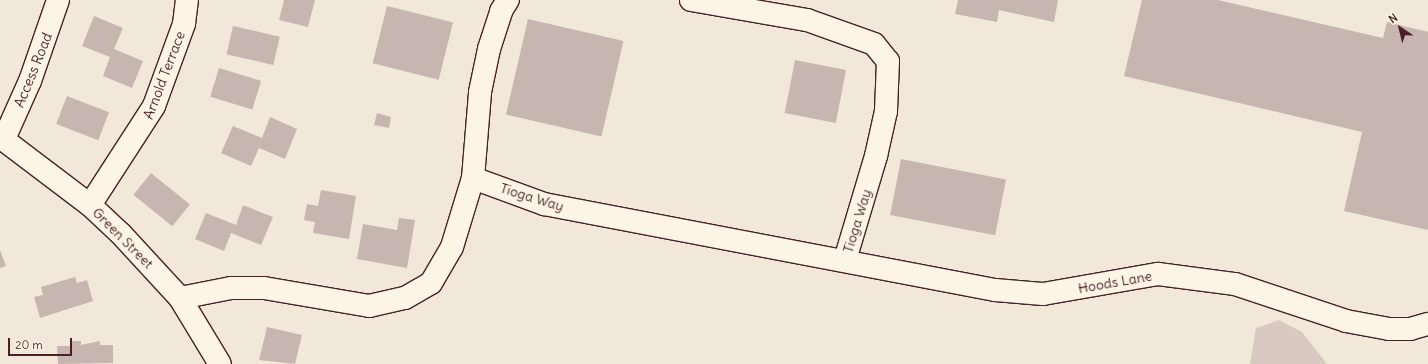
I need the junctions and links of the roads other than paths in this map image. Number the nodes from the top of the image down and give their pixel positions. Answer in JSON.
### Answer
{"nodes":[{"id":1,"x":58,"y":0,"type":"edge"},
{"id":2,"x":187,"y":0,"type":"edge"},
{"id":3,"x":508,"y":0,"type":"edge"},
{"id":4,"x":691,"y":0,"type":"edge"},
{"id":5,"x":2,"y":138,"type":"edge"},
{"id":6,"x":473,"y":178,"type":"junction"},
{"id":7,"x":90,"y":205,"type":"junction"},
{"id":8,"x":845,"y":260,"type":"junction"},
{"id":9,"x":180,"y":298,"type":"junction"},
{"id":10,"x":1428,"y":324,"type":"edge"},
{"id":11,"x":220,"y":364,"type":"edge"}],
"edges":[{"from":1,"to":5,"type":"street","name":"Access Road"},
{"from":2,"to":7,"type":"street","name":"Arnold Terrace"},
{"from":3,"to":6,"type":"street"},
{"from":4,"to":8,"type":"street","name":"Tioga Way"},
{"from":5,"to":7,"type":"street","name":"Green Street"},
{"from":6,"to":8,"type":"street","name":"Tioga Way"},
{"from":6,"to":9,"type":"street"},
{"from":7,"to":9,"type":"street","name":"Green Street"},
{"from":8,"to":10,"type":"street","name":"Hoods Lane"},
{"from":9,"to":11,"type":"street","name":"Green Street"}]}
